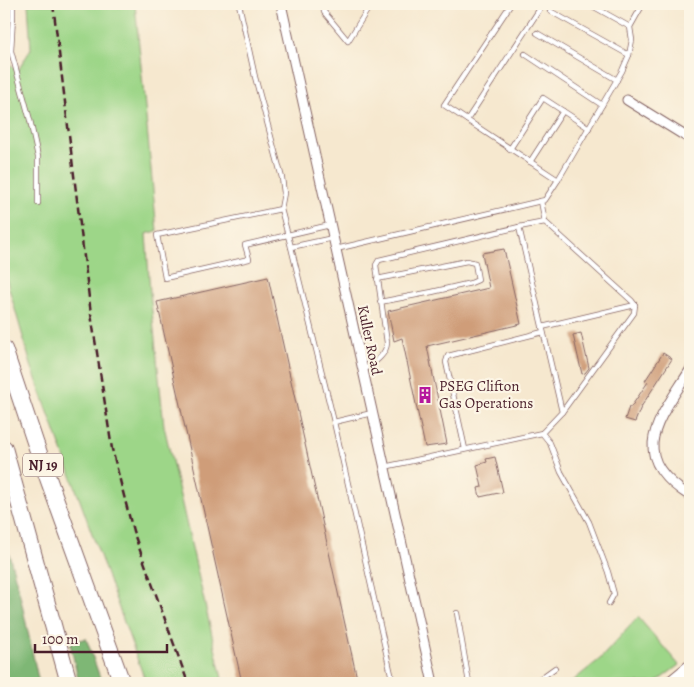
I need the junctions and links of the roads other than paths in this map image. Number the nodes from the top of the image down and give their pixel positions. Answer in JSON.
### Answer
{"nodes":[{"id":1,"x":12,"y":4,"type":"edge"},
{"id":2,"x":239,"y":4,"type":"edge"},
{"id":3,"x":281,"y":4,"type":"edge"},
{"id":4,"x":322,"y":4,"type":"edge"},
{"id":5,"x":371,"y":4,"type":"edge"},
{"id":6,"x":511,"y":4,"type":"edge"},
{"id":7,"x":543,"y":4,"type":"edge"},
{"id":8,"x":589,"y":4,"type":"edge"},
{"id":9,"x":643,"y":4,"type":"edge"},
{"id":10,"x":550,"y":11,"type":"dead end"},
{"id":11,"x":630,"y":27,"type":"junction"},
{"id":12,"x":537,"y":33,"type":"dead end"},
{"id":13,"x":525,"y":54,"type":"dead end"},
{"id":14,"x":629,"y":55,"type":"junction"},
{"id":15,"x":617,"y":80,"type":"junction"},
{"id":16,"x":626,"y":100,"type":"dead end"},
{"id":17,"x":602,"y":104,"type":"junction"},
{"id":18,"x":563,"y":111,"type":"junction"},
{"id":19,"x":467,"y":120,"type":"junction"},
{"id":20,"x":589,"y":128,"type":"junction"},
{"id":21,"x":690,"y":140,"type":"edge"},
{"id":22,"x":510,"y":149,"type":"junction"},
{"id":23,"x":530,"y":162,"type":"junction"},
{"id":24,"x":558,"y":180,"type":"junction"},
{"id":25,"x":541,"y":201,"type":"junction"},
{"id":26,"x":38,"y":203,"type":"dead end"},
{"id":27,"x":281,"y":209,"type":"junction"},
{"id":28,"x":545,"y":222,"type":"junction"},
{"id":29,"x":330,"y":224,"type":"junction"},
{"id":30,"x":519,"y":228,"type":"junction"},
{"id":31,"x":288,"y":234,"type":"junction"},
{"id":32,"x":333,"y":238,"type":"junction"},
{"id":33,"x":291,"y":247,"type":"junction"},
{"id":34,"x":336,"y":249,"type":"junction"},
{"id":35,"x":378,"y":279,"type":"junction"},
{"id":36,"x":380,"y":302,"type":"junction"},
{"id":37,"x":634,"y":305,"type":"junction"},
{"id":38,"x":543,"y":330,"type":"junction"},
{"id":39,"x":4,"y":349,"type":"edge"},
{"id":40,"x":363,"y":371,"type":"junction"},
{"id":41,"x":689,"y":373,"type":"edge"},
{"id":42,"x":562,"y":412,"type":"junction"},
{"id":43,"x":372,"y":413,"type":"junction"},
{"id":44,"x":334,"y":422,"type":"junction"},
{"id":45,"x":542,"y":433,"type":"junction"},
{"id":46,"x":4,"y":448,"type":"edge"},
{"id":47,"x":465,"y":449,"type":"junction"},
{"id":48,"x":384,"y":467,"type":"junction"},
{"id":49,"x":16,"y":494,"type":"junction"},
{"id":50,"x":690,"y":496,"type":"edge"},
{"id":51,"x":86,"y":580,"type":"junction"},
{"id":52,"x":609,"y":603,"type":"dead end"},
{"id":53,"x":456,"y":613,"type":"dead end"},
{"id":54,"x":555,"y":668,"type":"dead end"},
{"id":55,"x":690,"y":669,"type":"edge"},
{"id":56,"x":58,"y":683,"type":"edge"},
{"id":57,"x":68,"y":683,"type":"edge"},
{"id":58,"x":122,"y":683,"type":"edge"},
{"id":59,"x":130,"y":683,"type":"edge"},
{"id":60,"x":393,"y":683,"type":"edge"},
{"id":61,"x":432,"y":683,"type":"edge"},
{"id":62,"x":469,"y":683,"type":"edge"},
{"id":63,"x":534,"y":683,"type":"edge"},
{"id":64,"x":673,"y":683,"type":"edge"}],
"edges":[{"from":1,"to":26,"type":"lane"},
{"from":2,"to":27,"type":"lane"},
{"from":3,"to":29,"type":"street","name":"Kuller Road"},
{"from":4,"to":5,"type":"lane"},
{"from":6,"to":19,"type":"lane"},
{"from":7,"to":19,"type":"lane"},
{"from":8,"to":11,"type":"lane"},
{"from":9,"to":11,"type":"lane"},
{"from":10,"to":14,"type":"lane"},
{"from":11,"to":14,"type":"lane"},
{"from":12,"to":15,"type":"lane"},
{"from":13,"to":17,"type":"lane"},
{"from":14,"to":15,"type":"lane"},
{"from":15,"to":17,"type":"lane"},
{"from":16,"to":21,"type":"street"},
{"from":17,"to":20,"type":"lane"},
{"from":18,"to":20,"type":"lane"},
{"from":18,"to":22,"type":"lane"},
{"from":18,"to":23,"type":"lane"},
{"from":19,"to":22,"type":"lane"},
{"from":20,"to":24,"type":"lane"},
{"from":22,"to":23,"type":"lane"},
{"from":23,"to":24,"type":"lane"},
{"from":24,"to":25,"type":"lane"},
{"from":25,"to":28,"type":"lane"},
{"from":25,"to":34,"type":"lane"},
{"from":27,"to":31,"type":"lane"},
{"from":27,"to":31,"type":"lane"},
{"from":28,"to":30,"type":"lane"},
{"from":28,"to":37,"type":"lane"},
{"from":29,"to":31,"type":"lane"},
{"from":29,"to":32,"type":"street","name":"Kuller Road"},
{"from":30,"to":35,"type":"lane"},
{"from":30,"to":38,"type":"lane"},
{"from":31,"to":33,"type":"lane"},
{"from":32,"to":33,"type":"lane"},
{"from":32,"to":34,"type":"street","name":"Kuller Road"},
{"from":33,"to":44,"type":"lane"},
{"from":34,"to":40,"type":"street","name":"Kuller Road"},
{"from":35,"to":36,"type":"lane"},
{"from":35,"to":36,"type":"lane"},
{"from":36,"to":40,"type":"lane"},
{"from":37,"to":38,"type":"lane"},
{"from":37,"to":42,"type":"lane"},
{"from":38,"to":42,"type":"lane"},
{"from":38,"to":47,"type":"lane"},
{"from":39,"to":51,"type":"highway","number":"NJ 19"},
{"from":40,"to":43,"type":"street","name":"Kuller Road"},
{"from":41,"to":50,"type":"street"},
{"from":42,"to":45,"type":"lane"},
{"from":43,"to":44,"type":"lane"},
{"from":43,"to":48,"type":"street","name":"Kuller Road"},
{"from":44,"to":60,"type":"lane"},
{"from":45,"to":47,"type":"lane"},
{"from":45,"to":52,"type":"lane"},
{"from":46,"to":49,"type":"highway","number":"NJ 19"},
{"from":47,"to":48,"type":"lane"},
{"from":48,"to":61,"type":"street","name":"Kuller Road"},
{"from":49,"to":56,"type":"highway","number":"NJ 19"},
{"from":49,"to":57,"type":"highway"},
{"from":51,"to":58,"type":"highway","number":"NJ 19"},
{"from":51,"to":59,"type":"highway"},
{"from":53,"to":62,"type":"lane"},
{"from":54,"to":63,"type":"lane"},
{"from":55,"to":64,"type":"highway"}]}
